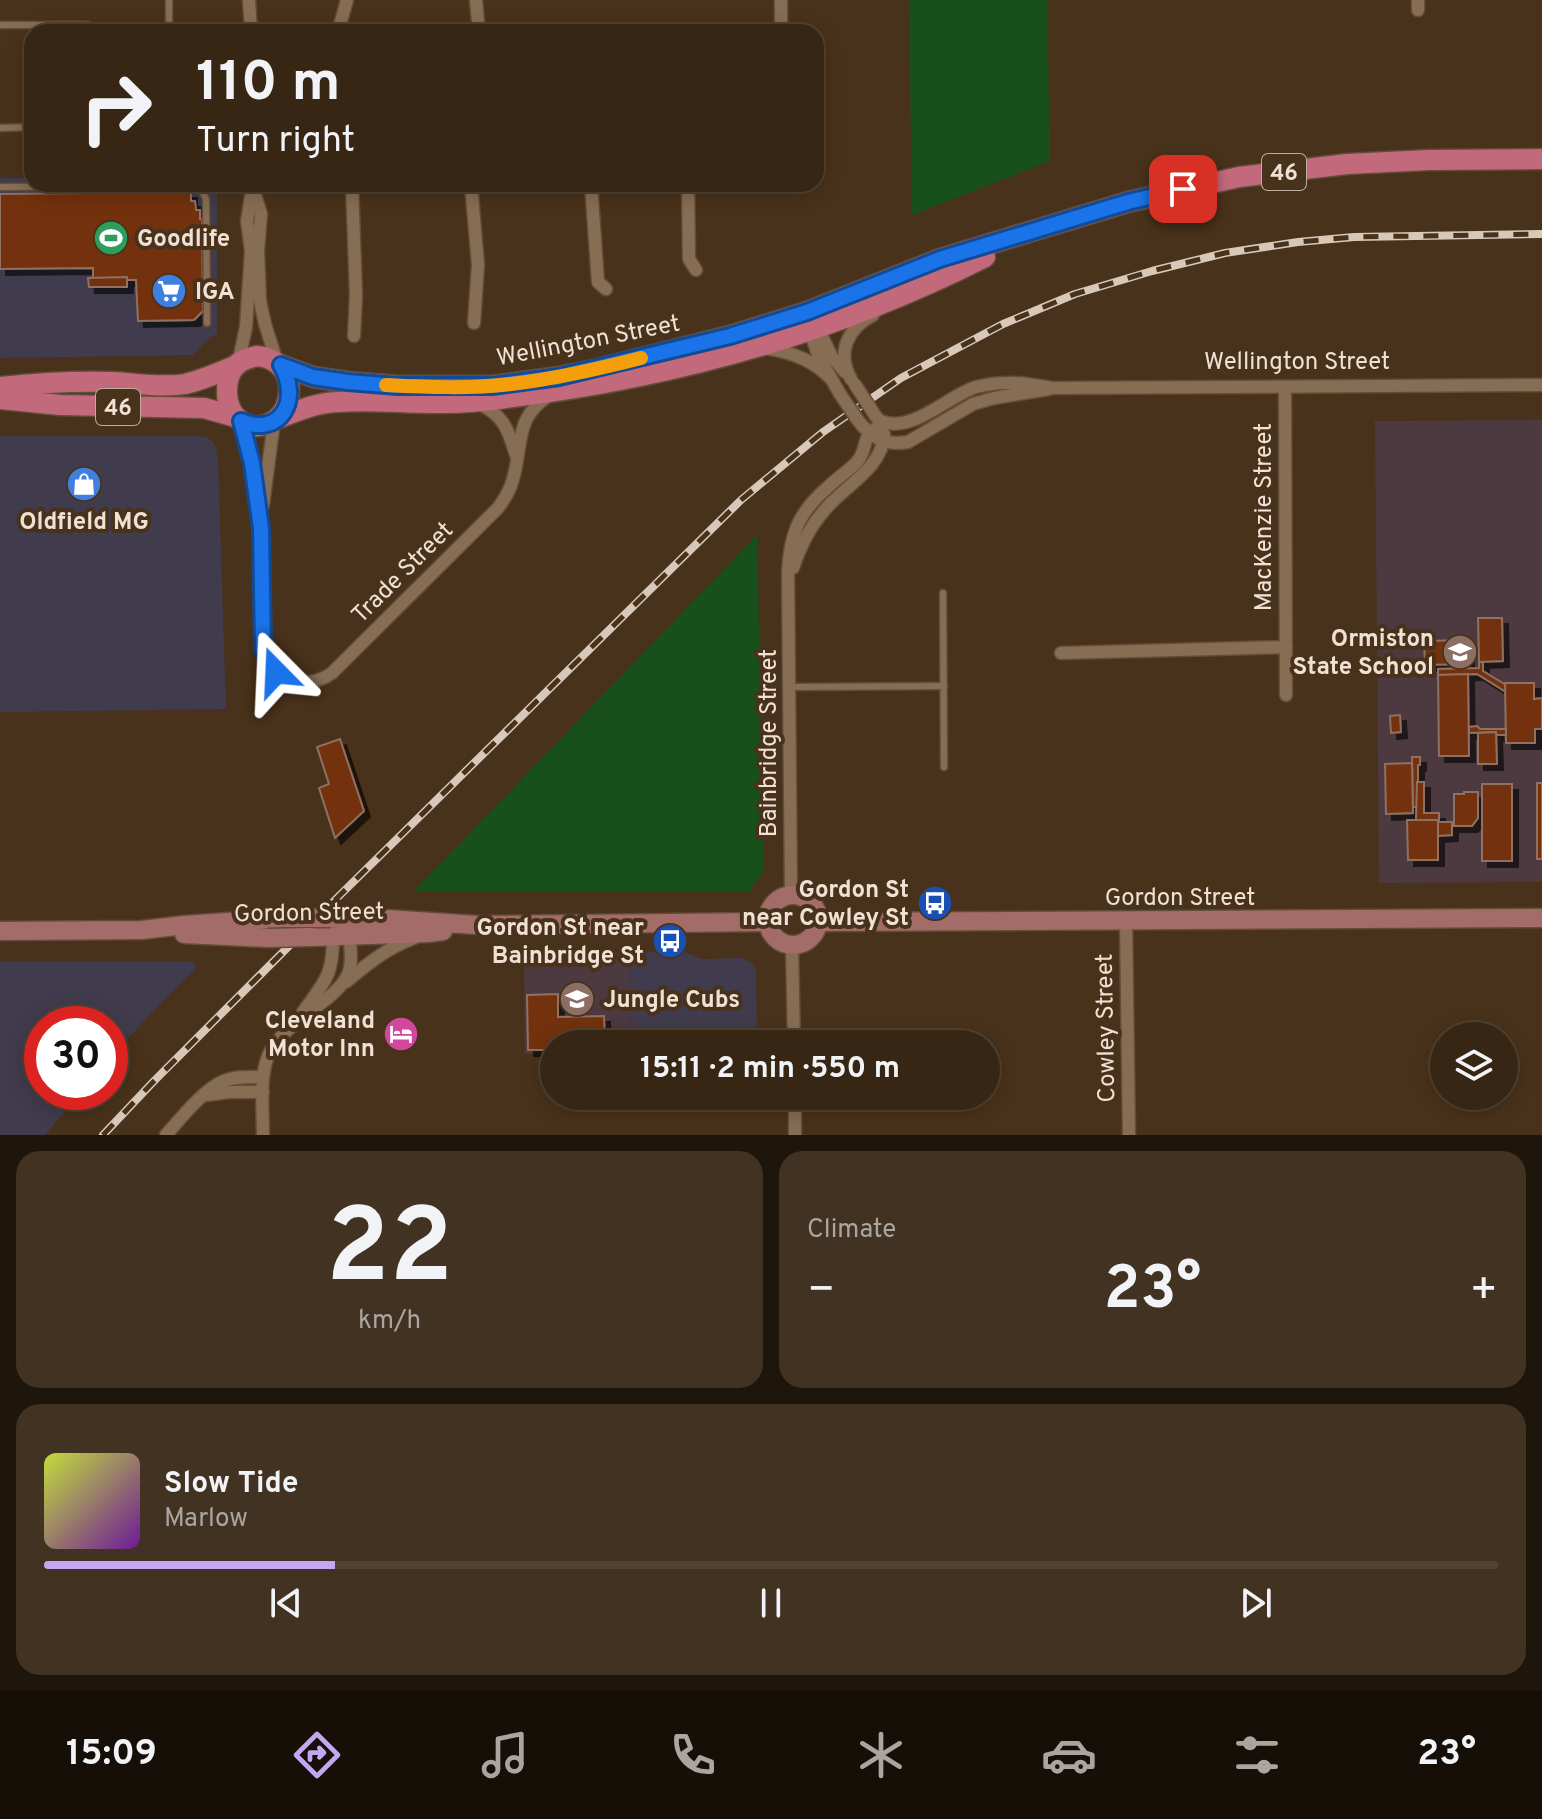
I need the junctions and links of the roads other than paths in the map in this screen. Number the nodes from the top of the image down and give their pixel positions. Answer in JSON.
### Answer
{"nodes":[{"id":1,"x":169,"y":0,"type":"edge"},
{"id":2,"x":249,"y":0,"type":"edge"},
{"id":3,"x":256,"y":0,"type":"edge"},
{"id":4,"x":347,"y":0,"type":"edge"},
{"id":5,"x":476,"y":0,"type":"edge"},
{"id":6,"x":781,"y":0,"type":"edge"},
{"id":7,"x":169,"y":24,"type":"edge"},
{"id":8,"x":251,"y":24,"type":"edge"},
{"id":9,"x":253,"y":24,"type":"edge"},
{"id":10,"x":340,"y":24,"type":"edge"},
{"id":11,"x":478,"y":24,"type":"edge"},
{"id":12,"x":781,"y":24,"type":"edge"},
{"id":13,"x":0,"y":25,"type":"edge"},
{"id":14,"x":24,"y":25,"type":"edge"},
{"id":15,"x":24,"y":127,"type":"edge"},
{"id":16,"x":0,"y":128,"type":"edge"},
{"id":17,"x":1542,"y":159,"type":"edge"},
{"id":18,"x":0,"y":187,"type":"edge"},
{"id":19,"x":24,"y":187,"type":"edge"},
{"id":20,"x":202,"y":192,"type":"edge"},
{"id":21,"x":252,"y":192,"type":"edge"},
{"id":22,"x":255,"y":192,"type":"edge"},
{"id":23,"x":352,"y":192,"type":"edge"},
{"id":24,"x":472,"y":192,"type":"edge"},
{"id":25,"x":592,"y":192,"type":"edge"},
{"id":26,"x":688,"y":192,"type":"edge"},
{"id":27,"x":1033,"y":232,"type":"junction"},
{"id":28,"x":979,"y":260,"type":"junction"},
{"id":29,"x":696,"y":270,"type":"dead end"},
{"id":30,"x":606,"y":289,"type":"dead end"},
{"id":31,"x":207,"y":323,"type":"dead end"},
{"id":32,"x":474,"y":323,"type":"dead end"},
{"id":33,"x":812,"y":323,"type":"junction"},
{"id":34,"x":354,"y":336,"type":"dead end"},
{"id":35,"x":757,"y":348,"type":"junction"},
{"id":36,"x":237,"y":364,"type":"junction"},
{"id":37,"x":279,"y":364,"type":"junction"},
{"id":38,"x":829,"y":377,"type":"junction"},
{"id":39,"x":852,"y":381,"type":"junction"},
{"id":40,"x":1542,"y":385,"type":"edge"},
{"id":41,"x":0,"y":387,"type":"edge"},
{"id":42,"x":1285,"y":387,"type":"junction"},
{"id":43,"x":1052,"y":388,"type":"junction"},
{"id":44,"x":560,"y":390,"type":"junction"},
{"id":45,"x":0,"y":399,"type":"edge"},
{"id":46,"x":476,"y":402,"type":"junction"},
{"id":47,"x":238,"y":419,"type":"junction"},
{"id":48,"x":276,"y":420,"type":"junction"},
{"id":49,"x":884,"y":422,"type":"junction"},
{"id":50,"x":869,"y":434,"type":"junction"},
{"id":51,"x":884,"y":442,"type":"junction"},
{"id":52,"x":517,"y":458,"type":"junction"},
{"id":53,"x":261,"y":528,"type":"junction"},
{"id":54,"x":788,"y":590,"type":"junction"},
{"id":55,"x":943,"y":593,"type":"dead end"},
{"id":56,"x":1286,"y":647,"type":"junction"},
{"id":57,"x":1061,"y":653,"type":"dead end"},
{"id":58,"x":944,"y":686,"type":"junction"},
{"id":59,"x":791,"y":687,"type":"junction"},
{"id":60,"x":1286,"y":695,"type":"dead end"},
{"id":61,"x":944,"y":767,"type":"dead end"},
{"id":62,"x":791,"y":895,"type":"junction"},
{"id":63,"x":336,"y":918,"type":"junction"},
{"id":64,"x":1542,"y":918,"type":"edge"},
{"id":65,"x":1126,"y":921,"type":"junction"},
{"id":66,"x":768,"y":922,"type":"junction"},
{"id":67,"x":819,"y":922,"type":"junction"},
{"id":68,"x":477,"y":925,"type":"junction"},
{"id":69,"x":142,"y":930,"type":"junction"},
{"id":70,"x":0,"y":931,"type":"edge"},
{"id":71,"x":428,"y":933,"type":"junction"},
{"id":72,"x":342,"y":937,"type":"junction"},
{"id":73,"x":792,"y":946,"type":"junction"},
{"id":74,"x":339,"y":988,"type":"junction"},
{"id":75,"x":300,"y":1018,"type":"junction"},
{"id":76,"x":794,"y":1030,"type":"edge"},
{"id":77,"x":263,"y":1077,"type":"junction"},
{"id":78,"x":263,"y":1092,"type":"junction"},
{"id":79,"x":200,"y":1099,"type":"junction"},
{"id":80,"x":795,"y":1110,"type":"edge"},
{"id":81,"x":166,"y":1135,"type":"edge"},
{"id":82,"x":263,"y":1135,"type":"edge"},
{"id":83,"x":795,"y":1135,"type":"edge"},
{"id":84,"x":1129,"y":1135,"type":"edge"}],
"edges":[{"from":1,"to":7,"type":"lane"},
{"from":2,"to":8,"type":"street"},
{"from":3,"to":9,"type":"street"},
{"from":4,"to":10,"type":"street"},
{"from":5,"to":11,"type":"street"},
{"from":6,"to":12,"type":"street"},
{"from":13,"to":14,"type":"lane"},
{"from":15,"to":16,"type":"lane"},
{"from":17,"to":27,"type":"main road","number":"46"},
{"from":18,"to":19,"type":"lane"},
{"from":20,"to":31,"type":"lane"},
{"from":21,"to":36,"type":"street"},
{"from":22,"to":37,"type":"street"},
{"from":23,"to":34,"type":"street"},
{"from":24,"to":32,"type":"street"},
{"from":25,"to":30,"type":"street"},
{"from":26,"to":29,"type":"street"},
{"from":27,"to":28,"type":"main road","number":"46"},
{"from":27,"to":33,"type":"main road","number":"46"},
{"from":28,"to":33,"type":"main road","number":"46"},
{"from":28,"to":39,"type":"street"},
{"from":33,"to":35,"type":"main road","number":"46"},
{"from":33,"to":37,"type":"main road","name":"Wellington Street","number":"46"},
{"from":33,"to":38,"type":"street"},
{"from":33,"to":39,"type":"street"},
{"from":35,"to":38,"type":"street"},
{"from":35,"to":44,"type":"main road","number":"46"},
{"from":36,"to":37,"type":"main road","number":"46"},
{"from":36,"to":41,"type":"main road","number":"46"},
{"from":36,"to":47,"type":"main road"},
{"from":37,"to":48,"type":"main road"},
{"from":38,"to":50,"type":"street","bridge":true},
{"from":39,"to":49,"type":"street","bridge":true},
{"from":40,"to":42,"type":"street","name":"Wellington Street"},
{"from":42,"to":43,"type":"street","name":"Wellington Street"},
{"from":42,"to":56,"type":"street","name":"MacKenzie Street"},
{"from":43,"to":49,"type":"street","name":"Wellington Street"},
{"from":43,"to":51,"type":"street","name":"Wellington Street"},
{"from":44,"to":46,"type":"main road","number":"46"},
{"from":44,"to":52,"type":"street","name":"Trade Street"},
{"from":45,"to":47,"type":"main road","number":"46"},
{"from":46,"to":48,"type":"main road","number":"46"},
{"from":46,"to":52,"type":"street"},
{"from":47,"to":48,"type":"main road","number":"46"},
{"from":47,"to":53,"type":"street"},
{"from":48,"to":53,"type":"street"},
{"from":49,"to":50,"type":"street"},
{"from":49,"to":51,"type":"street"},
{"from":50,"to":51,"type":"street"},
{"from":50,"to":54,"type":"street","name":"Bainbridge Street"},
{"from":51,"to":54,"type":"street","name":"Bainbridge Street"},
{"from":52,"to":53,"type":"street","name":"Trade Street"},
{"from":54,"to":59,"type":"street","name":"Bainbridge Street"},
{"from":55,"to":58,"type":"lane"},
{"from":56,"to":57,"type":"street","name":"MacKenzie Street"},
{"from":56,"to":60,"type":"street","name":"MacKenzie Street"},
{"from":58,"to":59,"type":"lane"},
{"from":58,"to":61,"type":"lane"},
{"from":59,"to":62,"type":"street","name":"Bainbridge Street"},
{"from":62,"to":66,"type":"street"},
{"from":62,"to":67,"type":"street"},
{"from":63,"to":68,"type":"street","name":"Gordon Street"},
{"from":63,"to":69,"type":"street","name":"Gordon Street","bridge":true},
{"from":63,"to":72,"type":"street"},
{"from":64,"to":65,"type":"street","name":"Gordon Street"},
{"from":65,"to":67,"type":"street","name":"Gordon Street"},
{"from":65,"to":84,"type":"street","name":"Cowley Street"},
{"from":66,"to":68,"type":"street","name":"Gordon Street"},
{"from":66,"to":73,"type":"street"},
{"from":67,"to":73,"type":"street"},
{"from":68,"to":71,"type":"street","name":"Gordon Street"},
{"from":69,"to":70,"type":"street","name":"Gordon Street"},
{"from":69,"to":72,"type":"street","name":"Gordon Street","bridge":true},
{"from":71,"to":72,"type":"street","name":"Gordon Street"},
{"from":71,"to":74,"type":"street"},
{"from":72,"to":74,"type":"street"},
{"from":72,"to":75,"type":"street"},
{"from":73,"to":76,"type":"street"},
{"from":74,"to":75,"type":"street"},
{"from":75,"to":77,"type":"street"},
{"from":77,"to":78,"type":"street"},
{"from":77,"to":79,"type":"street"},
{"from":78,"to":79,"type":"street"},
{"from":78,"to":82,"type":"street"},
{"from":79,"to":81,"type":"street"},
{"from":80,"to":83,"type":"street"}]}
